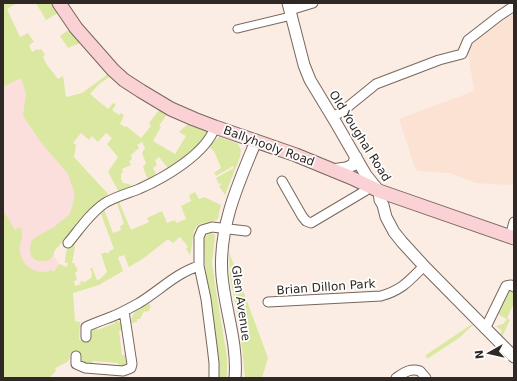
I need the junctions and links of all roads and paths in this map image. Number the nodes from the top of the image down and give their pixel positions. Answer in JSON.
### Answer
{"nodes":[{"id":1,"x":59,"y":3,"type":"edge"},
{"id":2,"x":313,"y":3,"type":"edge"},
{"id":3,"x":514,"y":6,"type":"edge"},
{"id":4,"x":290,"y":10,"type":"edge"},
{"id":5,"x":237,"y":29,"type":"dead end"},
{"id":6,"x":333,"y":117,"type":"junction"},
{"id":7,"x":215,"y":127,"type":"junction"},
{"id":8,"x":256,"y":142,"type":"junction"},
{"id":9,"x":356,"y":158,"type":"junction"},
{"id":10,"x":332,"y":170,"type":"junction"},
{"id":11,"x":282,"y":181,"type":"dead end"},
{"id":12,"x":373,"y":188,"type":"junction"},
{"id":13,"x":514,"y":222,"type":"edge"},
{"id":14,"x":225,"y":229,"type":"junction"},
{"id":15,"x":246,"y":231,"type":"dead end"},
{"id":16,"x":512,"y":237,"type":"edge"},
{"id":17,"x":68,"y":243,"type":"dead end"},
{"id":18,"x":199,"y":266,"type":"junction"},
{"id":19,"x":424,"y":266,"type":"junction"},
{"id":20,"x":514,"y":286,"type":"edge"},
{"id":21,"x":268,"y":302,"type":"dead end"},
{"id":22,"x":124,"y":311,"type":"junction"},
{"id":23,"x":486,"y":329,"type":"junction"},
{"id":24,"x":86,"y":337,"type":"dead end"},
{"id":25,"x":76,"y":356,"type":"dead end"},
{"id":26,"x":514,"y":357,"type":"edge"},
{"id":27,"x":214,"y":378,"type":"edge"},
{"id":28,"x":235,"y":378,"type":"edge"},
{"id":29,"x":396,"y":378,"type":"edge"},
{"id":30,"x":426,"y":378,"type":"edge"}],
"edges":[{"from":1,"to":7,"type":"main road","name":"Ballyhooly Road"},
{"from":2,"to":4,"type":"street"},
{"from":3,"to":6,"type":"street"},
{"from":4,"to":5,"type":"street"},
{"from":4,"to":6,"type":"street","name":"Old Youghal Road"},
{"from":6,"to":9,"type":"street","name":"Old Youghal Road"},
{"from":7,"to":8,"type":"main road","name":"Ballyhooly Road"},
{"from":7,"to":17,"type":"street"},
{"from":8,"to":10,"type":"main road","name":"Ballyhooly Road"},
{"from":8,"to":14,"type":"street","name":"Glen Avenue"},
{"from":9,"to":10,"type":"street"},
{"from":9,"to":12,"type":"street","name":"Old Youghal Road"},
{"from":10,"to":12,"type":"main road","name":"Ballyhooly Road"},
{"from":11,"to":12,"type":"street"},
{"from":12,"to":16,"type":"main road","name":"Ballyhooly Road"},
{"from":12,"to":19,"type":"street","name":"Old Youghal Road"},
{"from":13,"to":16,"type":"street"},
{"from":14,"to":15,"type":"street"},
{"from":14,"to":18,"type":"street"},
{"from":14,"to":28,"type":"street","name":"Glen Avenue"},
{"from":18,"to":22,"type":"street"},
{"from":18,"to":27,"type":"street"},
{"from":19,"to":21,"type":"street","name":"Brian Dillon Park"},
{"from":19,"to":23,"type":"street","name":"Old Youghal Road"},
{"from":20,"to":23,"type":"street"},
{"from":22,"to":24,"type":"street"},
{"from":22,"to":25,"type":"street"},
{"from":23,"to":26,"type":"street","name":"Old Youghal Road"},
{"from":29,"to":30,"type":"street"}]}
